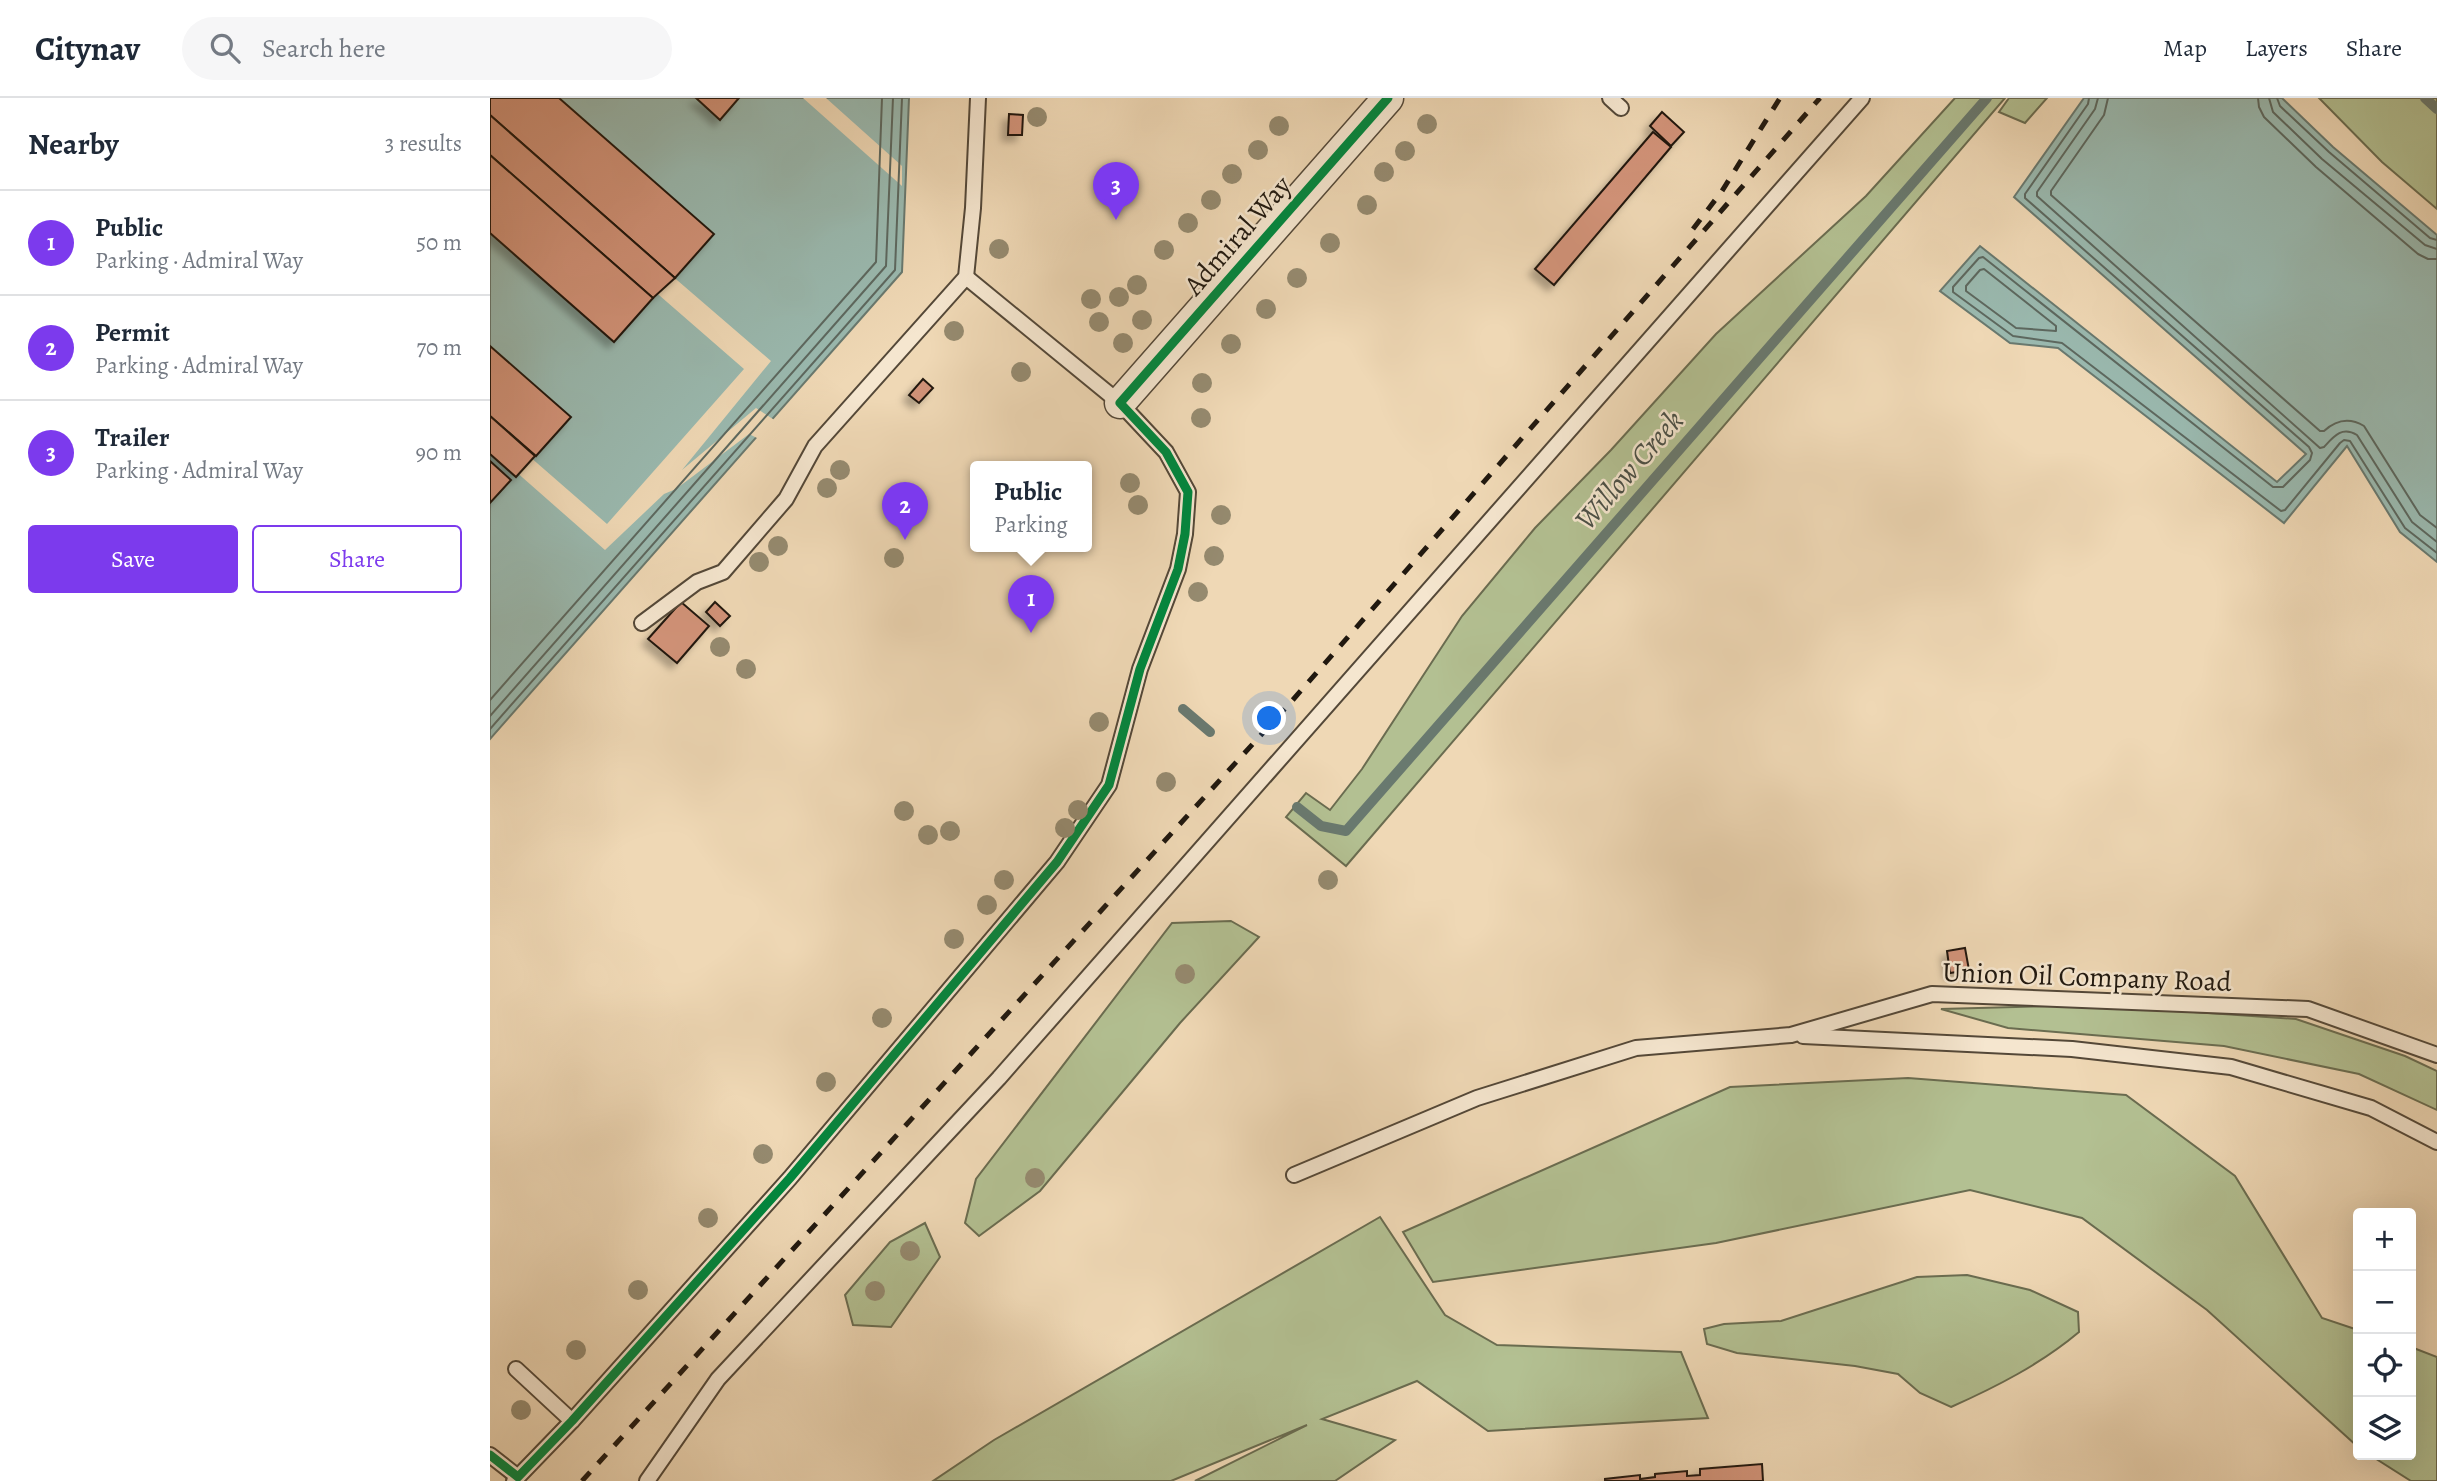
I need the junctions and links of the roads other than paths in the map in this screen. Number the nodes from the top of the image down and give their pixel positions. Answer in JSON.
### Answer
{"nodes":[{"id":1,"x":978,"y":98,"type":"edge"},
{"id":2,"x":1388,"y":98,"type":"edge"},
{"id":3,"x":1862,"y":98,"type":"edge"},
{"id":4,"x":966,"y":277,"type":"junction"},
{"id":5,"x":1120,"y":403,"type":"junction"},
{"id":6,"x":642,"y":623,"type":"dead end"},
{"id":7,"x":1791,"y":1035,"type":"junction"},
{"id":8,"x":2437,"y":1055,"type":"edge"},
{"id":9,"x":2437,"y":1142,"type":"edge"},
{"id":10,"x":1294,"y":1175,"type":"dead end"},
{"id":11,"x":516,"y":1369,"type":"dead end"},
{"id":12,"x":572,"y":1421,"type":"junction"},
{"id":13,"x":490,"y":1455,"type":"edge"},
{"id":14,"x":516,"y":1479,"type":"edge"},
{"id":15,"x":647,"y":1481,"type":"edge"}],
"edges":[{"from":1,"to":4,"type":"lane"},
{"from":2,"to":5,"type":"street","name":"Admiral Way"},
{"from":3,"to":15,"type":"lane"},
{"from":4,"to":5,"type":"lane"},
{"from":4,"to":6,"type":"lane"},
{"from":5,"to":12,"type":"lane"},
{"from":7,"to":8,"type":"lane","name":"Union Oil Company Road"},
{"from":7,"to":9,"type":"lane"},
{"from":7,"to":10,"type":"lane","name":"Union Oil Company Road"},
{"from":11,"to":12,"type":"lane"},
{"from":12,"to":14,"type":"lane"},
{"from":13,"to":14,"type":"lane"}]}
